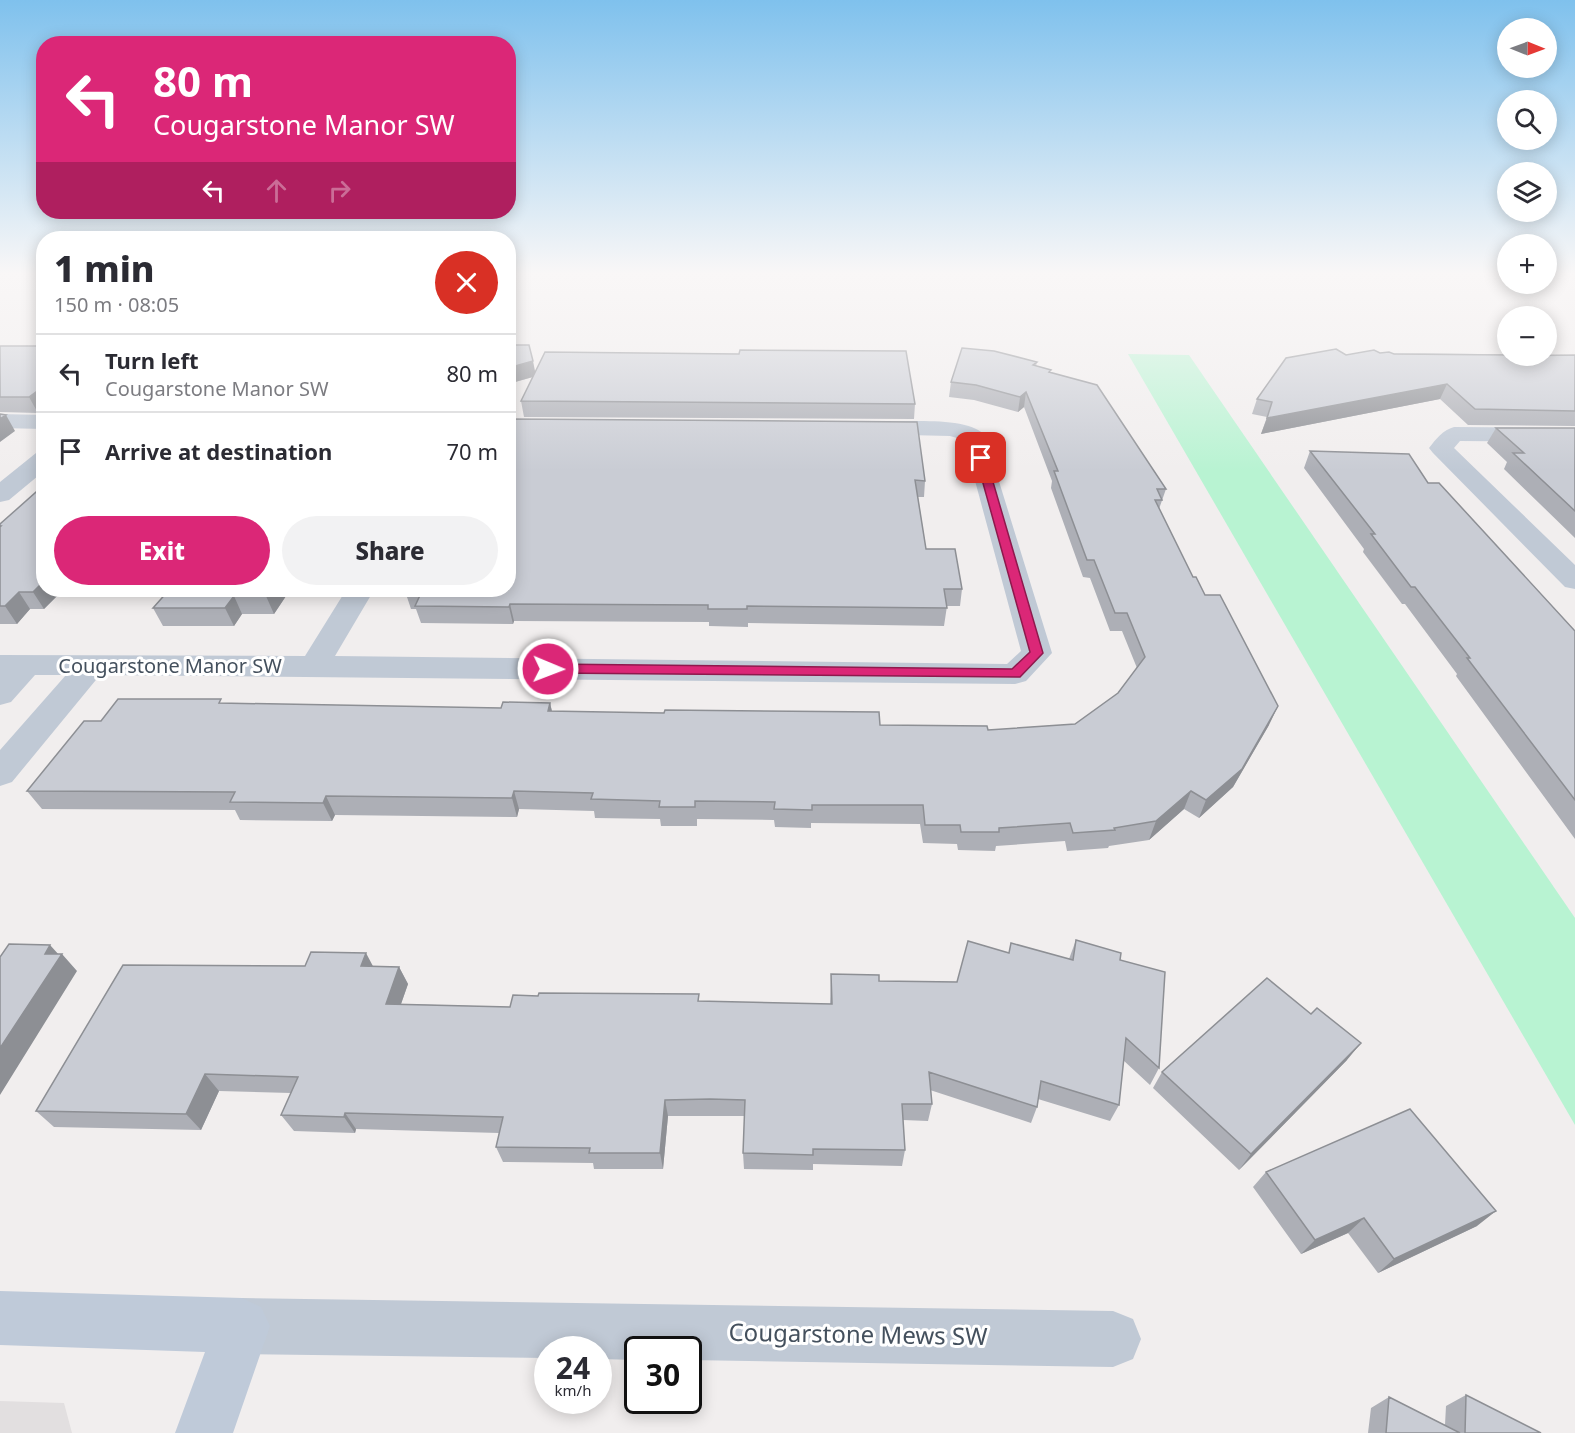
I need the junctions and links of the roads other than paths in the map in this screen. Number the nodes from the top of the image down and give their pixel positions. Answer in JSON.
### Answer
{"nodes":[{"id":1,"x":0,"y":421,"type":"edge"},
{"id":2,"x":36,"y":422,"type":"edge"},
{"id":3,"x":856,"y":429,"type":"edge"},
{"id":4,"x":1575,"y":435,"type":"edge"},
{"id":5,"x":36,"y":465,"type":"edge"},
{"id":6,"x":0,"y":495,"type":"edge"},
{"id":7,"x":1575,"y":581,"type":"edge"},
{"id":8,"x":356,"y":597,"type":"edge"},
{"id":9,"x":13,"y":665,"type":"edge"},
{"id":10,"x":92,"y":665,"type":"junction"},
{"id":11,"x":314,"y":666,"type":"junction"},
{"id":12,"x":0,"y":694,"type":"edge"},
{"id":13,"x":0,"y":774,"type":"edge"},
{"id":14,"x":0,"y":1318,"type":"edge"},
{"id":15,"x":242,"y":1326,"type":"junction"},
{"id":16,"x":1113,"y":1339,"type":"dead end"},
{"id":17,"x":204,"y":1433,"type":"edge"}],
"edges":[{"from":1,"to":2,"type":"street"},
{"from":3,"to":11,"type":"street","name":"Cougarstone Manor SW"},
{"from":4,"to":7,"type":"street"},
{"from":5,"to":6,"type":"street"},
{"from":8,"to":11,"type":"street"},
{"from":9,"to":10,"type":"street","name":"Cougarstone Manor SW"},
{"from":9,"to":12,"type":"street"},
{"from":10,"to":11,"type":"street","name":"Cougarstone Manor SW"},
{"from":10,"to":13,"type":"street"},
{"from":14,"to":15,"type":"street"},
{"from":15,"to":16,"type":"street","name":"Cougarstone Mews SW"},
{"from":15,"to":17,"type":"street"}]}
